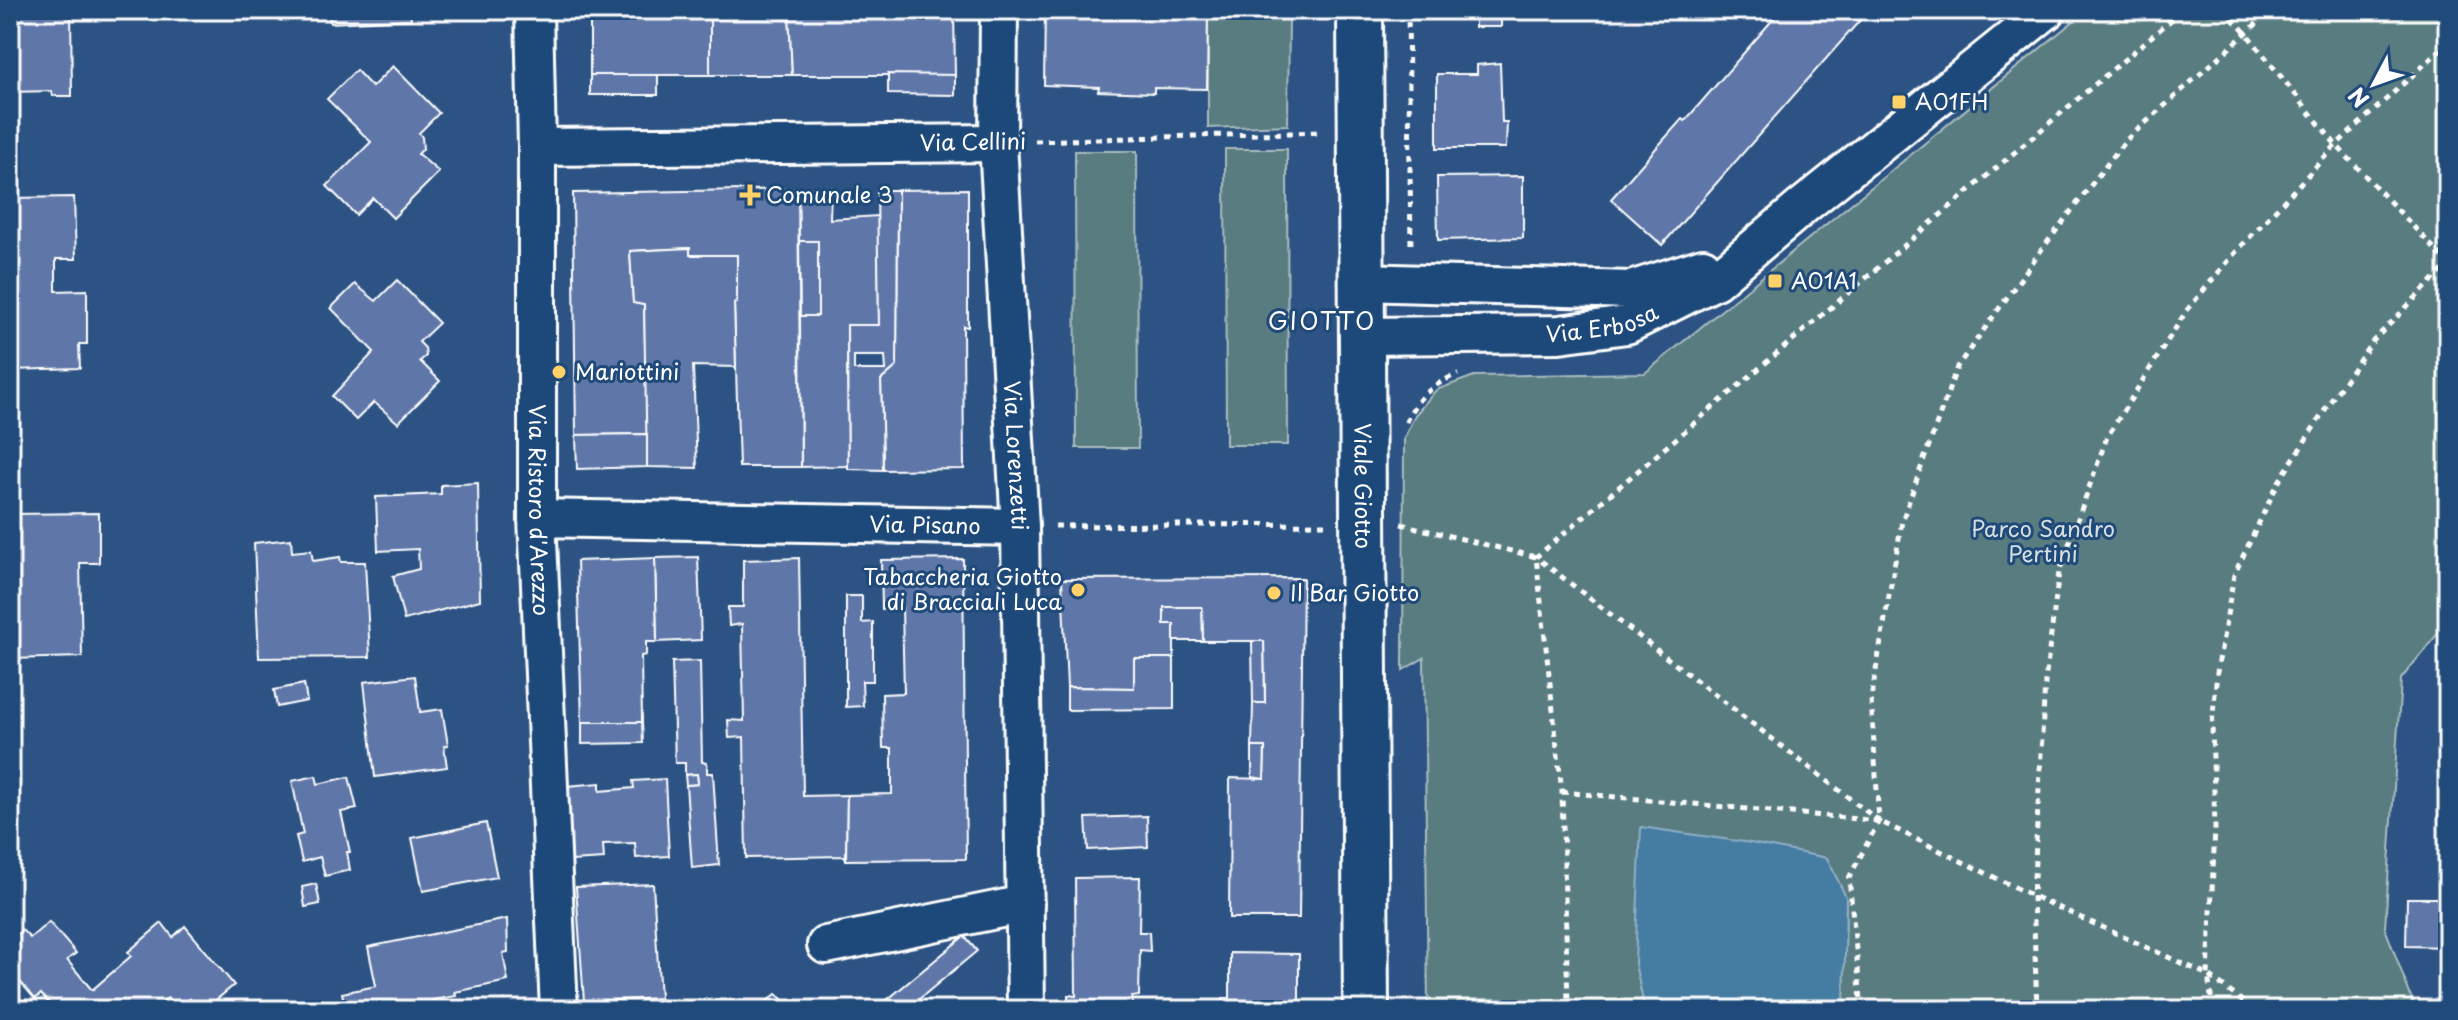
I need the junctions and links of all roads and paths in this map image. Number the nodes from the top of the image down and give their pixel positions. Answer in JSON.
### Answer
{"nodes":[{"id":1,"x":534,"y":10,"type":"edge"},
{"id":2,"x":999,"y":10,"type":"edge"},
{"id":3,"x":1360,"y":10,"type":"edge"},
{"id":4,"x":1408,"y":10,"type":"edge"},
{"id":5,"x":2047,"y":10,"type":"edge"},
{"id":6,"x":2183,"y":10,"type":"edge"},
{"id":7,"x":2224,"y":10,"type":"edge"},
{"id":8,"x":2272,"y":10,"type":"edge"},
{"id":9,"x":2246,"y":33,"type":"junction"},
{"id":10,"x":2448,"y":43,"type":"edge"},
{"id":11,"x":1362,"y":130,"type":"junction"},
{"id":12,"x":998,"y":143,"type":"junction"},
{"id":13,"x":2336,"y":145,"type":"junction"},
{"id":14,"x":537,"y":147,"type":"junction"},
{"id":15,"x":1803,"y":206,"type":"junction"},
{"id":16,"x":1410,"y":248,"type":"dead end"},
{"id":17,"x":2448,"y":264,"type":"edge"},
{"id":18,"x":1362,"y":282,"type":"junction"},
{"id":19,"x":1363,"y":336,"type":"junction"},
{"id":20,"x":1469,"y":371,"type":"dead end"},
{"id":21,"x":1403,"y":428,"type":"dead end"},
{"id":22,"x":537,"y":518,"type":"junction"},
{"id":23,"x":1380,"y":524,"type":"junction"},
{"id":24,"x":1020,"y":527,"type":"junction"},
{"id":25,"x":1536,"y":557,"type":"junction"},
{"id":26,"x":1562,"y":792,"type":"junction"},
{"id":27,"x":1879,"y":821,"type":"junction"},
{"id":28,"x":2033,"y":896,"type":"junction"},
{"id":29,"x":1025,"y":904,"type":"junction"},
{"id":30,"x":826,"y":945,"type":"dead end"},
{"id":31,"x":2208,"y":975,"type":"junction"},
{"id":32,"x":1568,"y":1006,"type":"edge"},
{"id":33,"x":559,"y":1010,"type":"edge"},
{"id":34,"x":1026,"y":1010,"type":"edge"},
{"id":35,"x":1366,"y":1010,"type":"edge"},
{"id":36,"x":1575,"y":1010,"type":"edge"},
{"id":37,"x":1862,"y":1010,"type":"edge"},
{"id":38,"x":2037,"y":1010,"type":"edge"},
{"id":39,"x":2213,"y":1010,"type":"edge"},
{"id":40,"x":2254,"y":1010,"type":"edge"}],
"edges":[{"from":1,"to":14,"type":"street","name":"Via Ristoro d'Arezzo"},
{"from":2,"to":12,"type":"street","name":"Via Lorenzetti"},
{"from":3,"to":11,"type":"street","name":"Viale Giotto"},
{"from":4,"to":16,"type":"path"},
{"from":5,"to":15,"type":"street","name":"Via Erbosa"},
{"from":6,"to":25,"type":"path"},
{"from":7,"to":9,"type":"path"},
{"from":8,"to":9,"type":"path"},
{"from":9,"to":13,"type":"path"},
{"from":9,"to":27,"type":"path"},
{"from":10,"to":13,"type":"path"},
{"from":11,"to":12,"type":"path","name":"Via Cellini"},
{"from":11,"to":18,"type":"street","name":"Viale Giotto"},
{"from":12,"to":14,"type":"street","name":"Via Cellini"},
{"from":12,"to":24,"type":"street","name":"Via Lorenzetti"},
{"from":13,"to":17,"type":"path"},
{"from":13,"to":28,"type":"path"},
{"from":14,"to":22,"type":"street","name":"Via Ristoro d'Arezzo"},
{"from":15,"to":18,"type":"street","name":"Via Erbosa"},
{"from":15,"to":19,"type":"street","name":"Via Erbosa"},
{"from":17,"to":31,"type":"path"},
{"from":18,"to":19,"type":"street","name":"Viale Giotto"},
{"from":19,"to":23,"type":"street","name":"Viale Giotto"},
{"from":20,"to":21,"type":"path"},
{"from":22,"to":24,"type":"street","name":"Via Pisano"},
{"from":22,"to":33,"type":"street","name":"Via Ristoro d'Arezzo"},
{"from":23,"to":24,"type":"path"},
{"from":23,"to":25,"type":"path"},
{"from":23,"to":35,"type":"street","name":"Viale Giotto"},
{"from":24,"to":29,"type":"street","name":"Via Lorenzetti"},
{"from":25,"to":26,"type":"path"},
{"from":25,"to":27,"type":"path"},
{"from":26,"to":27,"type":"path"},
{"from":26,"to":32,"type":"path"},
{"from":27,"to":28,"type":"path"},
{"from":27,"to":37,"type":"path"},
{"from":28,"to":31,"type":"path"},
{"from":28,"to":38,"type":"path"},
{"from":29,"to":30,"type":"street"},
{"from":29,"to":34,"type":"street","name":"Via Lorenzetti"},
{"from":31,"to":39,"type":"path"},
{"from":31,"to":40,"type":"path"},
{"from":32,"to":36,"type":"path"}]}
